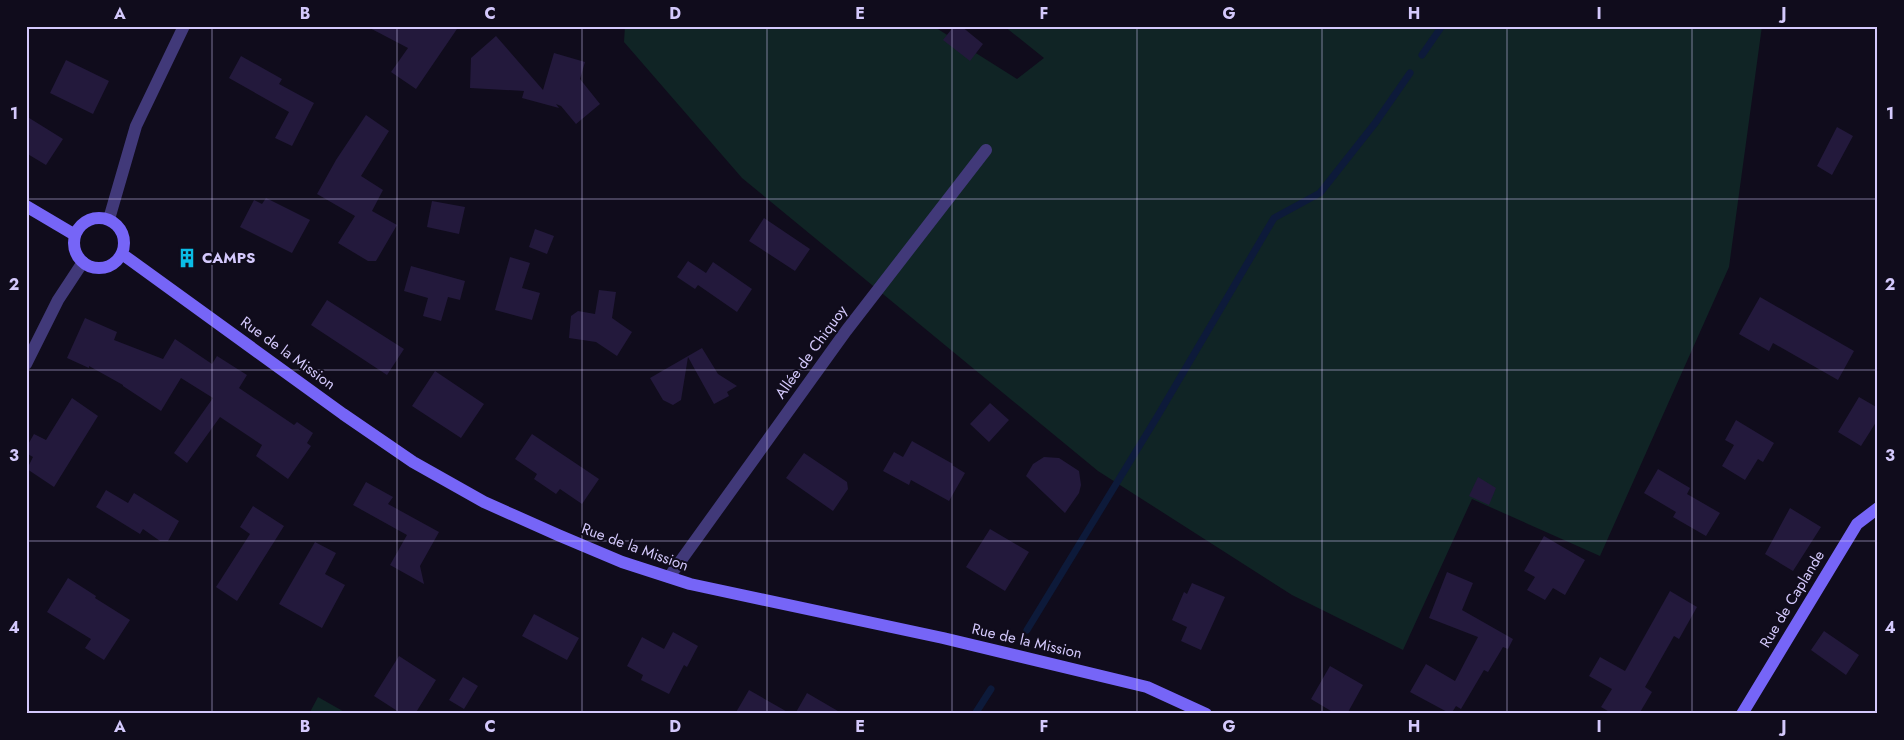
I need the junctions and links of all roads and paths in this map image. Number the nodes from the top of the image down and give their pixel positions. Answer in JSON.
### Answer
{"nodes":[{"id":1,"x":184,"y":26,"type":"edge"},
{"id":2,"x":986,"y":150,"type":"dead end"},
{"id":3,"x":26,"y":206,"type":"edge"},
{"id":4,"x":109,"y":219,"type":"junction"},
{"id":5,"x":75,"y":235,"type":"junction"},
{"id":6,"x":122,"y":254,"type":"junction"},
{"id":7,"x":83,"y":262,"type":"junction"},
{"id":8,"x":26,"y":364,"type":"edge"},
{"id":9,"x":1878,"y":508,"type":"edge"},
{"id":10,"x":669,"y":577,"type":"junction"},
{"id":11,"x":1206,"y":714,"type":"edge"},
{"id":12,"x":1742,"y":714,"type":"edge"}],
"edges":[{"from":1,"to":4,"type":"street"},
{"from":2,"to":10,"type":"street","name":"Allée de Chiquoy"},
{"from":3,"to":5,"type":"main road"},
{"from":4,"to":5,"type":"main road"},
{"from":4,"to":6,"type":"main road"},
{"from":5,"to":7,"type":"main road"},
{"from":6,"to":7,"type":"main road"},
{"from":6,"to":10,"type":"main road","name":"Rue de la Mission"},
{"from":7,"to":8,"type":"street"},
{"from":9,"to":12,"type":"main road","name":"Rue de Caplande"},
{"from":10,"to":11,"type":"main road","name":"Rue de la Mission"}]}
